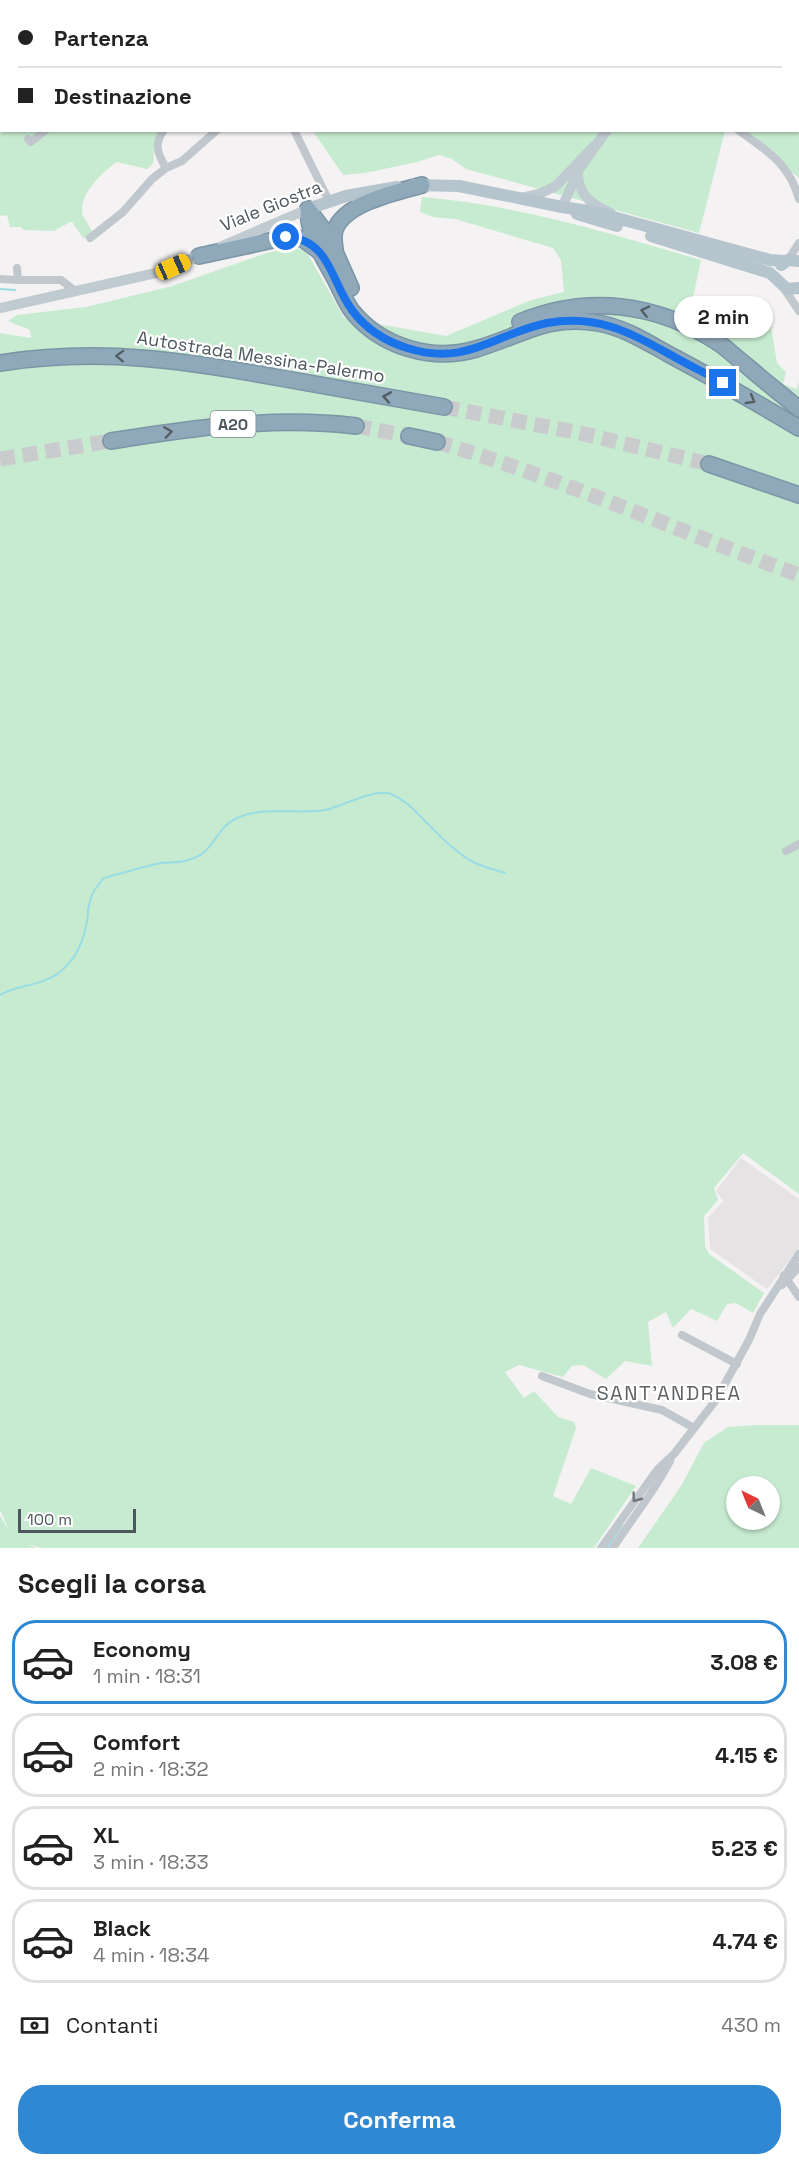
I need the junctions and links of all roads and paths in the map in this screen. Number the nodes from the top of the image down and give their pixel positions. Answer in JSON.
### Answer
{"nodes":[{"id":1,"x":44,"y":132,"type":"edge"},
{"id":2,"x":163,"y":132,"type":"edge"},
{"id":3,"x":215,"y":132,"type":"edge"},
{"id":4,"x":295,"y":132,"type":"edge"},
{"id":5,"x":605,"y":132,"type":"edge"},
{"id":6,"x":741,"y":132,"type":"edge"},
{"id":7,"x":28,"y":139,"type":"dead end"},
{"id":8,"x":594,"y":146,"type":"junction"},
{"id":9,"x":166,"y":168,"type":"junction"},
{"id":10,"x":578,"y":175,"type":"junction"},
{"id":11,"x":565,"y":178,"type":"junction"},
{"id":12,"x":422,"y":185,"type":"junction"},
{"id":13,"x":520,"y":198,"type":"junction"},
{"id":14,"x":799,"y":199,"type":"edge"},
{"id":15,"x":329,"y":201,"type":"junction"},
{"id":16,"x":562,"y":207,"type":"junction"},
{"id":17,"x":308,"y":208,"type":"junction"},
{"id":18,"x":636,"y":224,"type":"junction"},
{"id":19,"x":90,"y":238,"type":"dead end"},
{"id":20,"x":799,"y":243,"type":"edge"},
{"id":21,"x":330,"y":255,"type":"junction"},
{"id":22,"x":199,"y":256,"type":"junction"},
{"id":23,"x":791,"y":261,"type":"edge"},
{"id":24,"x":17,"y":268,"type":"dead end"},
{"id":25,"x":0,"y":279,"type":"edge"},
{"id":26,"x":18,"y":280,"type":"junction"},
{"id":27,"x":781,"y":284,"type":"junction"},
{"id":28,"x":799,"y":288,"type":"edge"},
{"id":29,"x":75,"y":291,"type":"junction"},
{"id":30,"x":0,"y":308,"type":"edge"},
{"id":31,"x":798,"y":309,"type":"edge"},
{"id":32,"x":504,"y":334,"type":"junction"},
{"id":33,"x":0,"y":363,"type":"edge"},
{"id":34,"x":444,"y":407,"type":"tunnel mouth"},
{"id":35,"x":799,"y":409,"type":"edge"},
{"id":36,"x":356,"y":426,"type":"tunnel mouth"},
{"id":37,"x":799,"y":428,"type":"edge"},
{"id":38,"x":409,"y":436,"type":"tunnel mouth"},
{"id":39,"x":111,"y":441,"type":"tunnel mouth"},
{"id":40,"x":437,"y":442,"type":"tunnel mouth"},
{"id":41,"x":713,"y":466,"type":"tunnel mouth"},
{"id":42,"x":792,"y":487,"type":"edge"},
{"id":43,"x":799,"y":844,"type":"edge"},
{"id":44,"x":786,"y":851,"type":"dead end"},
{"id":45,"x":799,"y":1254,"type":"edge"},
{"id":46,"x":799,"y":1268,"type":"edge"},
{"id":47,"x":786,"y":1277,"type":"junction"},
{"id":48,"x":799,"y":1297,"type":"edge"},
{"id":49,"x":682,"y":1335,"type":"dead end"},
{"id":50,"x":736,"y":1364,"type":"junction"},
{"id":51,"x":542,"y":1376,"type":"dead end"},
{"id":52,"x":694,"y":1428,"type":"junction"},
{"id":53,"x":674,"y":1454,"type":"junction"},
{"id":54,"x":601,"y":1548,"type":"edge"},
{"id":55,"x":614,"y":1548,"type":"edge"}],
"edges":[{"from":1,"to":7,"type":"street"},
{"from":2,"to":9,"type":"street"},
{"from":3,"to":9,"type":"street"},
{"from":4,"to":15,"type":"street"},
{"from":5,"to":8,"type":"street"},
{"from":6,"to":14,"type":"street"},
{"from":8,"to":10,"type":"street"},
{"from":8,"to":11,"type":"street"},
{"from":9,"to":19,"type":"street"},
{"from":10,"to":16,"type":"street"},
{"from":10,"to":18,"type":"street"},
{"from":11,"to":13,"type":"street"},
{"from":11,"to":16,"type":"street"},
{"from":12,"to":13,"type":"main road","name":"Viale Giostra"},
{"from":12,"to":15,"type":"main road","name":"Viale Giostra"},
{"from":12,"to":21,"type":"highway"},
{"from":13,"to":16,"type":"main road","name":"Viale Giostra"},
{"from":15,"to":17,"type":"main road","name":"Viale Giostra"},
{"from":16,"to":18,"type":"main road","name":"Viale Giostra"},
{"from":16,"to":27,"type":"main road","name":"Viale Giostra"},
{"from":17,"to":21,"type":"highway"},
{"from":17,"to":22,"type":"street","name":"Viale Giostra"},
{"from":18,"to":23,"type":"main road","name":"Viale Giostra"},
{"from":20,"to":23,"type":"street"},
{"from":21,"to":22,"type":"highway"},
{"from":21,"to":32,"type":"highway"},
{"from":22,"to":29,"type":"street","name":"Viale Giostra"},
{"from":23,"to":27,"type":"main road"},
{"from":24,"to":26,"type":"street"},
{"from":25,"to":26,"type":"street"},
{"from":26,"to":29,"type":"street"},
{"from":27,"to":28,"type":"main road"},
{"from":27,"to":31,"type":"street"},
{"from":28,"to":31,"type":"street"},
{"from":29,"to":30,"type":"street","name":"Viale Giostra"},
{"from":35,"to":32,"type":"highway","one_way":true},
{"from":32,"to":37,"type":"highway","one_way":true},
{"from":34,"to":33,"type":"highway","name":"Autostrada Messina-Palermo","one_way":true},
{"from":39,"to":36,"type":"highway","number":"A20","one_way":true},
{"from":38,"to":40,"type":"highway"},
{"from":41,"to":42,"type":"highway"},
{"from":43,"to":44,"type":"street"},
{"from":45,"to":47,"type":"street"},
{"from":46,"to":47,"type":"street"},
{"from":47,"to":48,"type":"street"},
{"from":47,"to":50,"type":"street"},
{"from":49,"to":50,"type":"street"},
{"from":50,"to":52,"type":"street"},
{"from":51,"to":52,"type":"street"},
{"from":52,"to":53,"type":"street"},
{"from":53,"to":54,"type":"street","one_way":true},
{"from":53,"to":55,"type":"street"}]}
